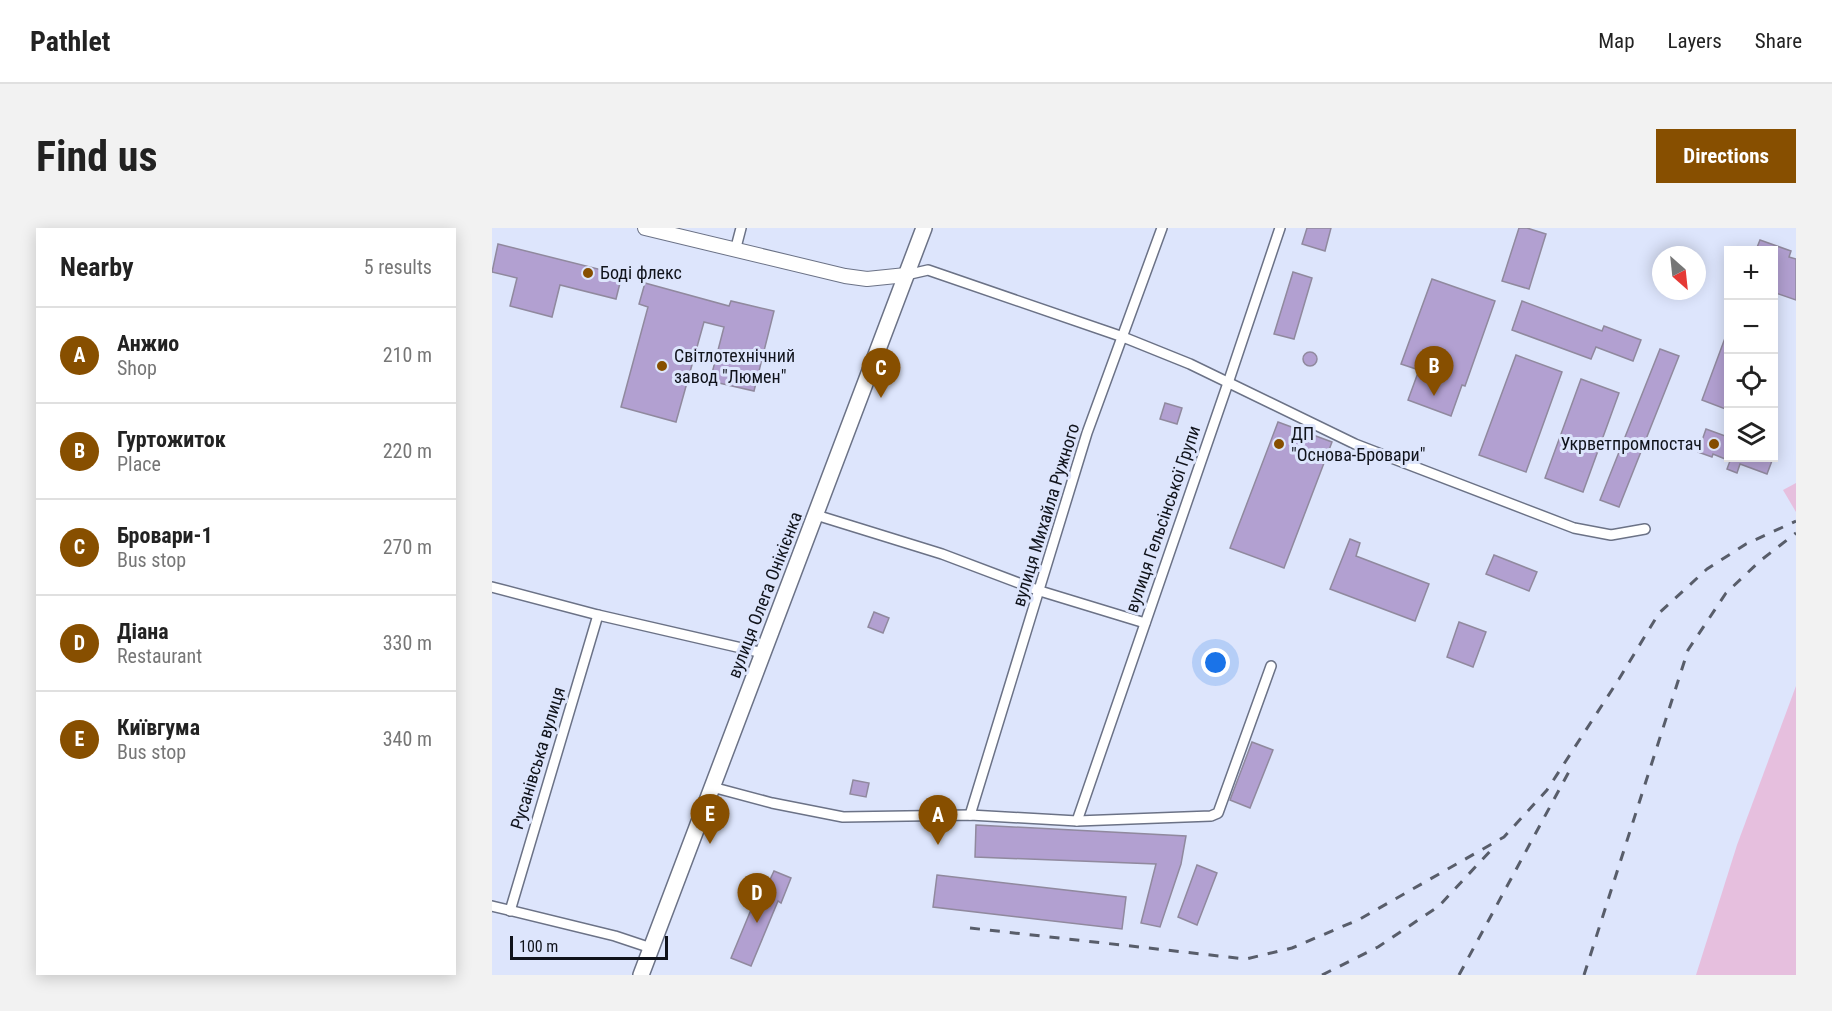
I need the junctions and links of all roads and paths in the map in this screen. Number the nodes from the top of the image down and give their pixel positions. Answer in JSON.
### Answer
{"nodes":[{"id":1,"x":645,"y":228,"type":"edge"},
{"id":2,"x":741,"y":228,"type":"edge"},
{"id":3,"x":924,"y":228,"type":"edge"},
{"id":4,"x":1162,"y":228,"type":"edge"},
{"id":5,"x":1280,"y":228,"type":"edge"},
{"id":6,"x":735,"y":250,"type":"junction"},
{"id":7,"x":906,"y":275,"type":"junction"},
{"id":8,"x":1123,"y":337,"type":"junction"},
{"id":9,"x":1228,"y":383,"type":"junction"},
{"id":10,"x":816,"y":515,"type":"junction"},
{"id":11,"x":1645,"y":529,"type":"dead end"},
{"id":12,"x":492,"y":587,"type":"edge"},
{"id":13,"x":1040,"y":591,"type":"junction"},
{"id":14,"x":598,"y":615,"type":"junction"},
{"id":15,"x":1145,"y":623,"type":"junction"},
{"id":16,"x":764,"y":653,"type":"junction"},
{"id":17,"x":1271,"y":666,"type":"dead end"},
{"id":18,"x":712,"y":787,"type":"junction"},
{"id":19,"x":970,"y":815,"type":"junction"},
{"id":20,"x":1077,"y":821,"type":"junction"},
{"id":21,"x":492,"y":906,"type":"edge"},
{"id":22,"x":510,"y":911,"type":"junction"},
{"id":23,"x":651,"y":948,"type":"junction"},
{"id":24,"x":641,"y":975,"type":"edge"}],
"edges":[{"from":1,"to":6,"type":"street"},
{"from":2,"to":6,"type":"street"},
{"from":3,"to":7,"type":"main road","name":"вулиця Олега Онікієнка"},
{"from":4,"to":8,"type":"street","name":"вулиця Михайла Ружного"},
{"from":5,"to":9,"type":"street","name":"вулиця Гельсінської Групи"},
{"from":6,"to":7,"type":"street"},
{"from":7,"to":8,"type":"street"},
{"from":7,"to":10,"type":"main road","name":"вулиця Олега Онікієнка"},
{"from":8,"to":9,"type":"street"},
{"from":8,"to":13,"type":"street","name":"вулиця Михайла Ружного"},
{"from":9,"to":11,"type":"street"},
{"from":9,"to":15,"type":"street","name":"вулиця Гельсінської Групи"},
{"from":10,"to":13,"type":"street"},
{"from":10,"to":16,"type":"main road","name":"вулиця Олега Онікієнка"},
{"from":12,"to":14,"type":"street"},
{"from":13,"to":15,"type":"street"},
{"from":13,"to":19,"type":"street","name":"вулиця Михайла Ружного"},
{"from":14,"to":16,"type":"street"},
{"from":14,"to":22,"type":"street","name":"Русанівська вулиця"},
{"from":15,"to":20,"type":"street","name":"вулиця Гельсінської Групи"},
{"from":16,"to":18,"type":"main road","name":"вулиця Олега Онікієнка"},
{"from":17,"to":20,"type":"street"},
{"from":18,"to":19,"type":"street"},
{"from":18,"to":23,"type":"main road","name":"вулиця Олега Онікієнка"},
{"from":19,"to":20,"type":"street"},
{"from":21,"to":22,"type":"street"},
{"from":22,"to":23,"type":"street"},
{"from":23,"to":24,"type":"main road","name":"вулиця Олега Онікієнка"}]}
